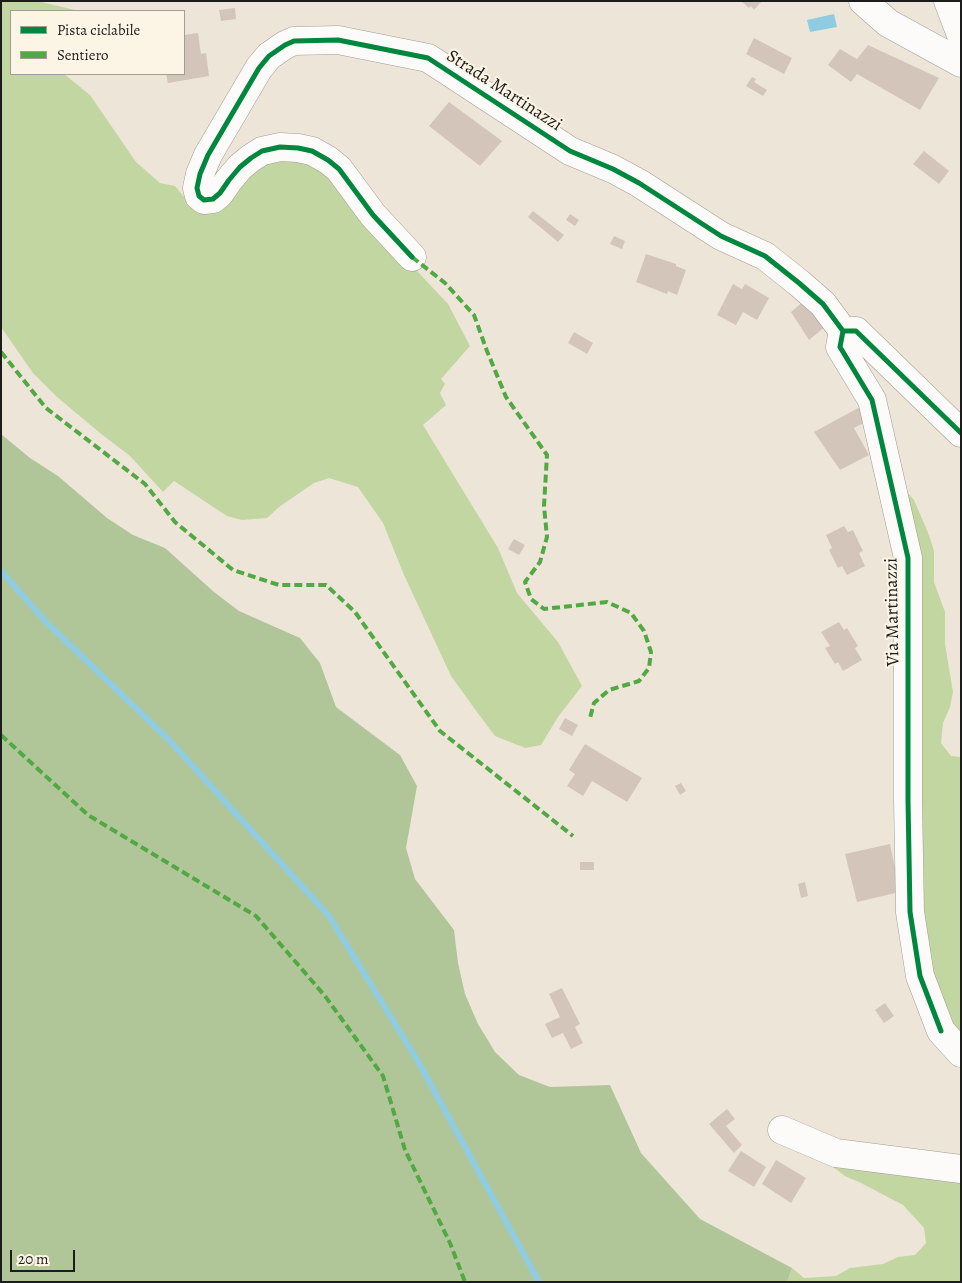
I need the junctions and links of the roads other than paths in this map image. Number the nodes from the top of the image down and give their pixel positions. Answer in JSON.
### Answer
{"nodes":[{"id":1,"x":863,"y":1,"type":"edge"},
{"id":2,"x":961,"y":63,"type":"edge"},
{"id":3,"x":412,"y":257,"type":"dead end"},
{"id":4,"x":843,"y":331,"type":"junction"},
{"id":5,"x":961,"y":433,"type":"edge"},
{"id":6,"x":961,"y":1052,"type":"edge"},
{"id":7,"x":782,"y":1130,"type":"dead end"},
{"id":8,"x":961,"y":1169,"type":"edge"}],
"edges":[{"from":1,"to":2,"type":"street"},
{"from":3,"to":4,"type":"street","name":"Strada Martinazzi"},
{"from":4,"to":5,"type":"street"},
{"from":4,"to":6,"type":"street","name":"Via Martinazzi"},
{"from":7,"to":8,"type":"street"}]}
